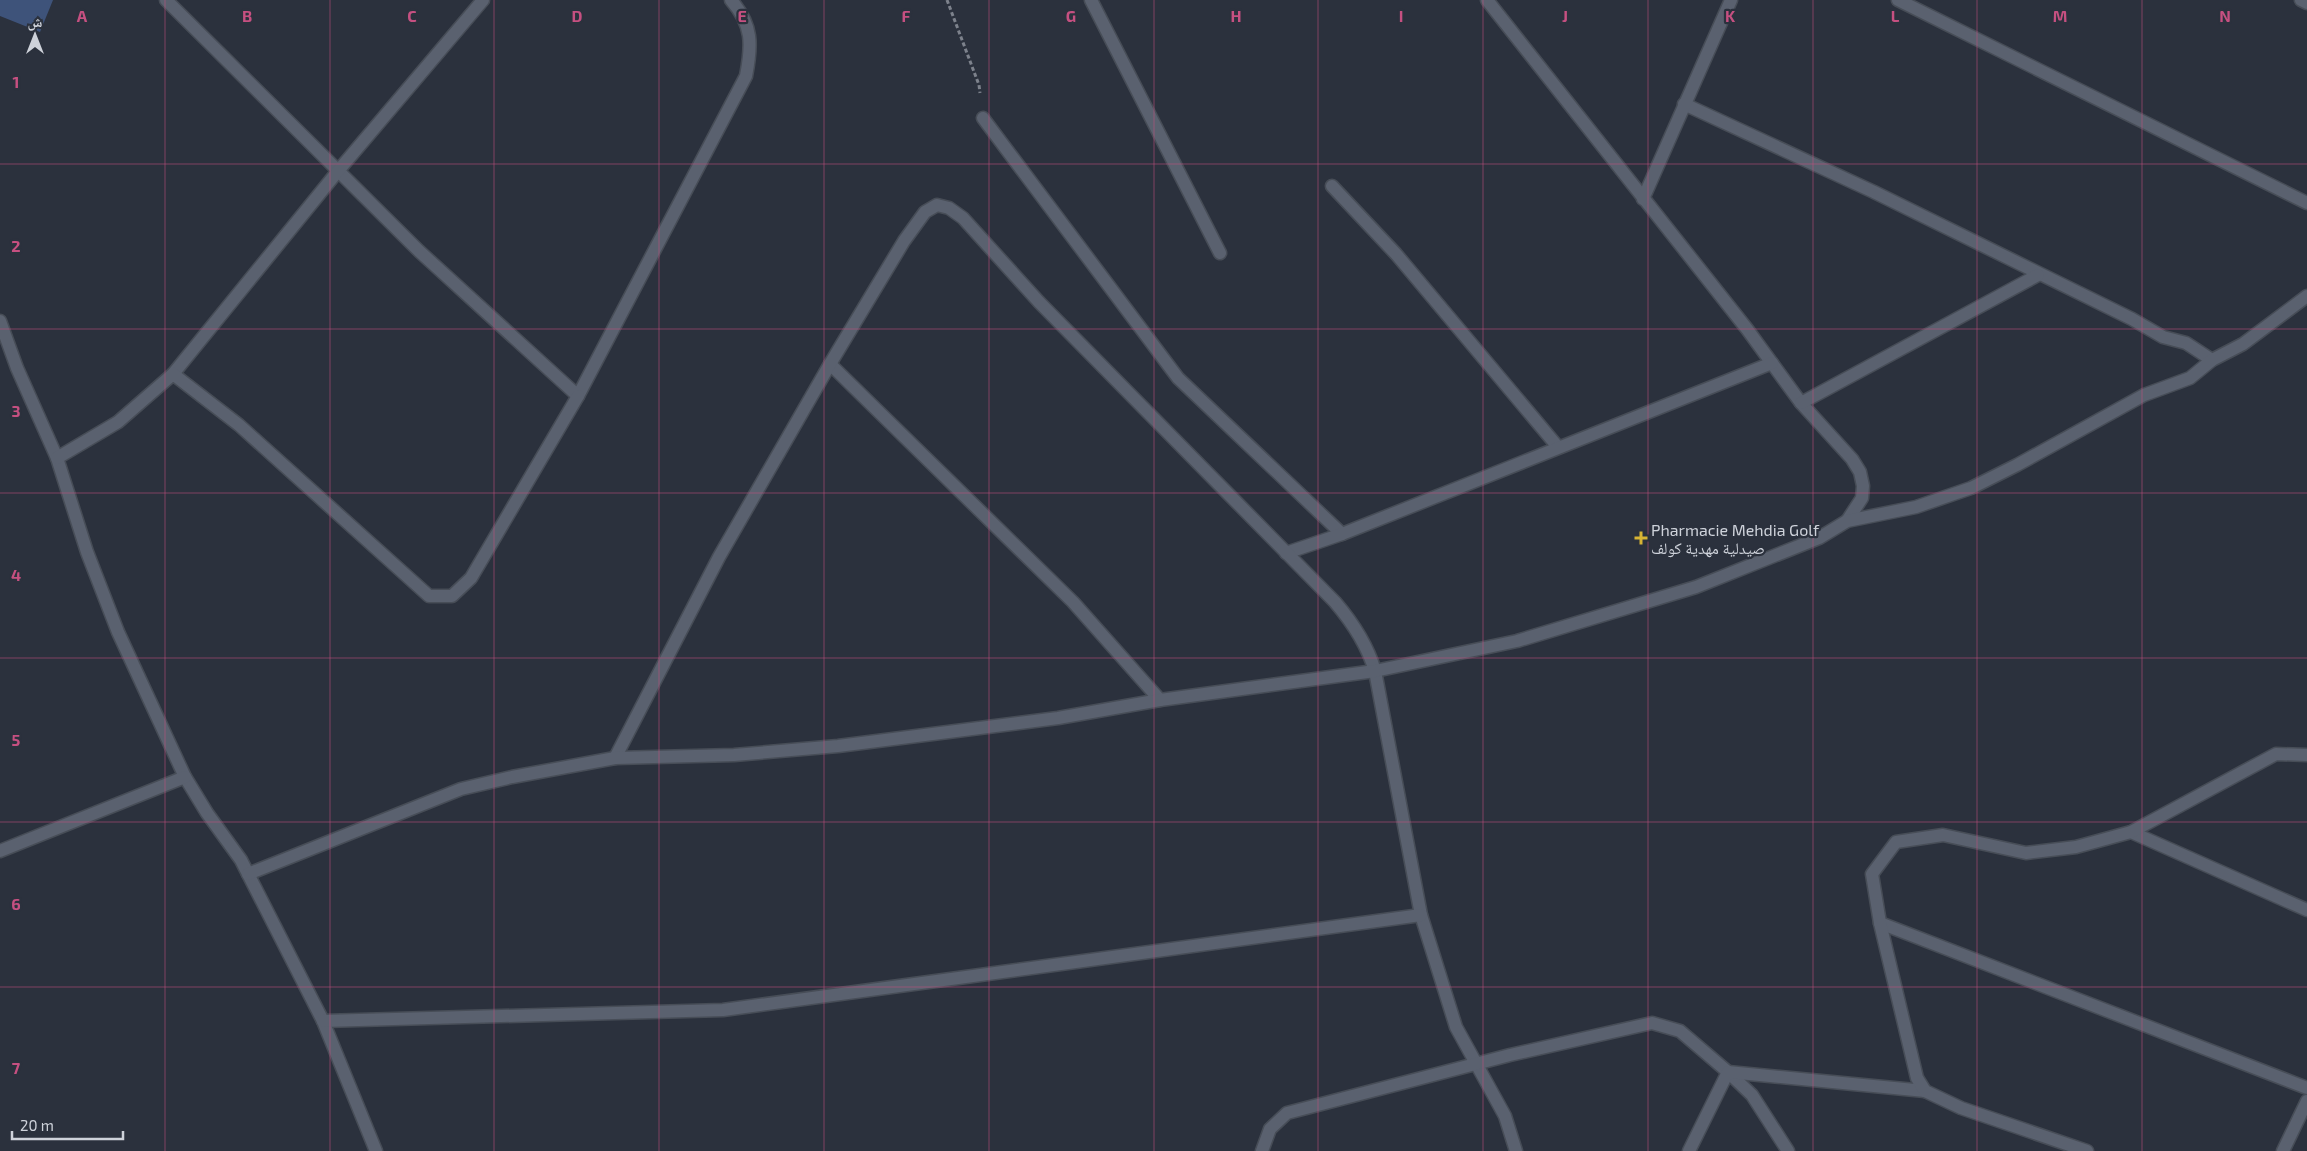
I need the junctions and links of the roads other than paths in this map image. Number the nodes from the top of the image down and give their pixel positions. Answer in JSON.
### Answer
{"nodes":[{"id":1,"x":166,"y":0,"type":"edge"},
{"id":2,"x":483,"y":0,"type":"edge"},
{"id":3,"x":731,"y":0,"type":"edge"},
{"id":4,"x":1091,"y":0,"type":"edge"},
{"id":5,"x":1487,"y":0,"type":"edge"},
{"id":6,"x":1731,"y":0,"type":"edge"},
{"id":7,"x":1898,"y":0,"type":"edge"},
{"id":8,"x":2301,"y":0,"type":"edge"},
{"id":9,"x":2307,"y":3,"type":"edge"},
{"id":10,"x":1684,"y":104,"type":"junction"},
{"id":11,"x":983,"y":118,"type":"road end"},
{"id":12,"x":338,"y":171,"type":"junction"},
{"id":13,"x":1332,"y":186,"type":"dead end"},
{"id":14,"x":1642,"y":199,"type":"junction"},
{"id":15,"x":2307,"y":203,"type":"edge"},
{"id":16,"x":1220,"y":253,"type":"dead end"},
{"id":17,"x":2038,"y":275,"type":"junction"},
{"id":18,"x":2307,"y":296,"type":"edge"},
{"id":19,"x":0,"y":321,"type":"edge"},
{"id":20,"x":2212,"y":360,"type":"junction"},
{"id":21,"x":1772,"y":363,"type":"junction"},
{"id":22,"x":830,"y":364,"type":"junction"},
{"id":23,"x":173,"y":374,"type":"junction"},
{"id":24,"x":578,"y":396,"type":"junction"},
{"id":25,"x":1801,"y":402,"type":"junction"},
{"id":26,"x":1558,"y":447,"type":"junction"},
{"id":27,"x":57,"y":458,"type":"junction"},
{"id":28,"x":1847,"y":521,"type":"junction"},
{"id":29,"x":1342,"y":534,"type":"junction"},
{"id":30,"x":1286,"y":553,"type":"junction"},
{"id":31,"x":1375,"y":671,"type":"junction"},
{"id":32,"x":1160,"y":700,"type":"junction"},
{"id":33,"x":2307,"y":756,"type":"edge"},
{"id":34,"x":615,"y":758,"type":"junction"},
{"id":35,"x":186,"y":777,"type":"junction"},
{"id":36,"x":2131,"y":832,"type":"junction"},
{"id":37,"x":0,"y":851,"type":"edge"},
{"id":38,"x":248,"y":874,"type":"junction"},
{"id":39,"x":2307,"y":910,"type":"edge"},
{"id":40,"x":1421,"y":915,"type":"junction"},
{"id":41,"x":1880,"y":923,"type":"junction"},
{"id":42,"x":323,"y":1021,"type":"junction"},
{"id":43,"x":1478,"y":1064,"type":"junction"},
{"id":44,"x":1728,"y":1072,"type":"junction"},
{"id":45,"x":2307,"y":1088,"type":"edge"},
{"id":46,"x":1925,"y":1091,"type":"junction"},
{"id":47,"x":2307,"y":1101,"type":"edge"},
{"id":48,"x":376,"y":1151,"type":"edge"},
{"id":49,"x":1262,"y":1151,"type":"edge"},
{"id":50,"x":1516,"y":1151,"type":"edge"},
{"id":51,"x":1689,"y":1151,"type":"edge"},
{"id":52,"x":1788,"y":1151,"type":"edge"},
{"id":53,"x":2087,"y":1151,"type":"edge"},
{"id":54,"x":2283,"y":1151,"type":"edge"}],
"edges":[{"from":1,"to":12,"type":"street"},
{"from":2,"to":12,"type":"street"},
{"from":3,"to":24,"type":"street"},
{"from":4,"to":16,"type":"street"},
{"from":5,"to":14,"type":"street"},
{"from":6,"to":10,"type":"street"},
{"from":7,"to":15,"type":"street"},
{"from":8,"to":9,"type":"street"},
{"from":10,"to":14,"type":"street"},
{"from":10,"to":17,"type":"street"},
{"from":11,"to":29,"type":"street"},
{"from":12,"to":23,"type":"street"},
{"from":12,"to":24,"type":"street"},
{"from":13,"to":26,"type":"street"},
{"from":14,"to":21,"type":"street"},
{"from":17,"to":20,"type":"street"},
{"from":17,"to":25,"type":"street"},
{"from":18,"to":20,"type":"street"},
{"from":19,"to":27,"type":"street"},
{"from":20,"to":28,"type":"street"},
{"from":21,"to":25,"type":"street"},
{"from":21,"to":26,"type":"street"},
{"from":22,"to":30,"type":"street"},
{"from":22,"to":32,"type":"street"},
{"from":22,"to":34,"type":"street"},
{"from":23,"to":24,"type":"street"},
{"from":23,"to":27,"type":"street"},
{"from":25,"to":28,"type":"street"},
{"from":26,"to":29,"type":"street"},
{"from":27,"to":35,"type":"street"},
{"from":28,"to":31,"type":"street"},
{"from":29,"to":30,"type":"street"},
{"from":30,"to":31,"type":"street"},
{"from":31,"to":32,"type":"street"},
{"from":31,"to":40,"type":"street"},
{"from":32,"to":34,"type":"street"},
{"from":33,"to":36,"type":"street"},
{"from":34,"to":38,"type":"street"},
{"from":35,"to":37,"type":"street"},
{"from":35,"to":38,"type":"street"},
{"from":36,"to":39,"type":"street"},
{"from":36,"to":41,"type":"street"},
{"from":38,"to":42,"type":"street"},
{"from":40,"to":42,"type":"street"},
{"from":40,"to":43,"type":"street"},
{"from":41,"to":45,"type":"street"},
{"from":41,"to":46,"type":"street"},
{"from":42,"to":48,"type":"street"},
{"from":43,"to":44,"type":"street"},
{"from":43,"to":49,"type":"street"},
{"from":43,"to":50,"type":"street"},
{"from":44,"to":46,"type":"street"},
{"from":44,"to":51,"type":"street"},
{"from":44,"to":52,"type":"street"},
{"from":46,"to":53,"type":"street"},
{"from":47,"to":54,"type":"street"}]}
